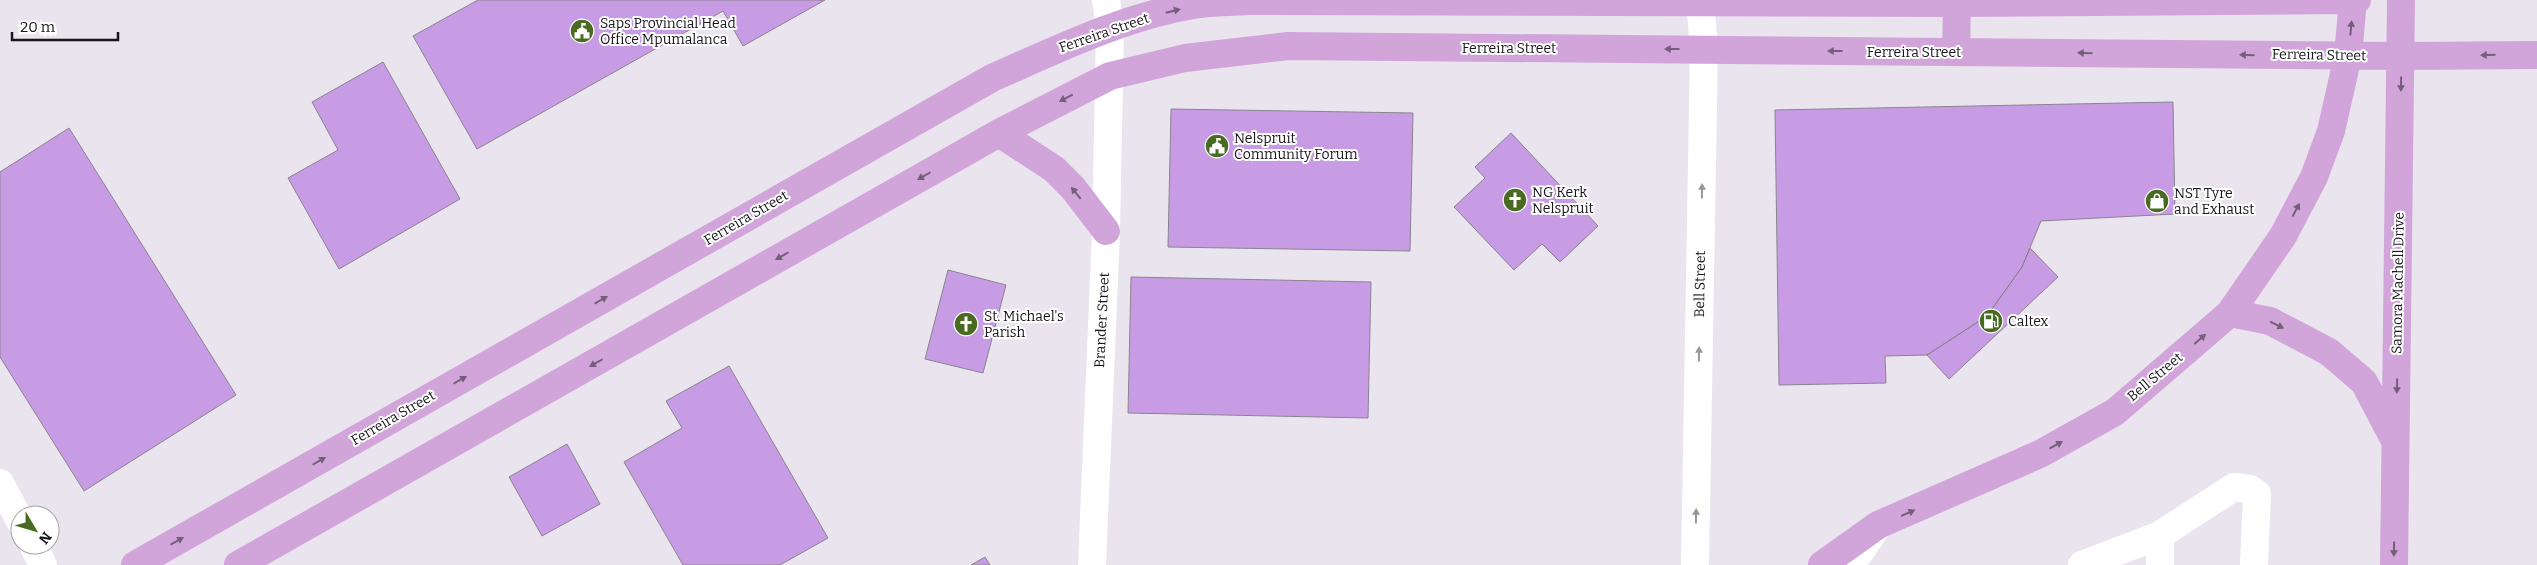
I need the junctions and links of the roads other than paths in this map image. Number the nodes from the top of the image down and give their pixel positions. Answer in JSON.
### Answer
{"nodes":[{"id":1,"x":1106,"y":0,"type":"edge"},
{"id":2,"x":2353,"y":0,"type":"edge"},
{"id":3,"x":2357,"y":0,"type":"edge"},
{"id":4,"x":2401,"y":0,"type":"edge"},
{"id":5,"x":1220,"y":1,"type":"edge"},
{"id":6,"x":1700,"y":1,"type":"edge"},
{"id":7,"x":1957,"y":3,"type":"junction"},
{"id":8,"x":1110,"y":29,"type":"junction"},
{"id":9,"x":1704,"y":49,"type":"junction"},
{"id":10,"x":1956,"y":52,"type":"junction"},
{"id":11,"x":2537,"y":55,"type":"edge"},
{"id":12,"x":2348,"y":56,"type":"junction"},
{"id":13,"x":2401,"y":56,"type":"junction"},
{"id":14,"x":1110,"y":76,"type":"junction"},
{"id":15,"x":999,"y":133,"type":"junction"},
{"id":16,"x":1106,"y":232,"type":"junction"},
{"id":17,"x":2230,"y":313,"type":"junction"},
{"id":18,"x":2396,"y":442,"type":"junction"},
{"id":19,"x":0,"y":483,"type":"edge"},
{"id":20,"x":12,"y":505,"type":"edge"},
{"id":21,"x":1878,"y":525,"type":"junction"},
{"id":22,"x":2160,"y":535,"type":"junction"},
{"id":23,"x":135,"y":565,"type":"edge"},
{"id":24,"x":238,"y":565,"type":"edge"},
{"id":25,"x":1092,"y":565,"type":"edge"},
{"id":26,"x":1695,"y":565,"type":"edge"},
{"id":27,"x":1822,"y":565,"type":"edge"},
{"id":28,"x":1851,"y":565,"type":"edge"},
{"id":29,"x":2082,"y":565,"type":"edge"},
{"id":30,"x":2160,"y":565,"type":"edge"},
{"id":31,"x":2254,"y":565,"type":"edge"},
{"id":32,"x":2394,"y":565,"type":"edge"}],
"edges":[{"from":1,"to":8,"type":"street","name":"Brander Street"},
{"from":2,"to":3,"type":"main road","name":"Ferreira Street"},
{"from":2,"to":7,"type":"main road","name":"Ferreira Street"},
{"from":12,"to":2,"type":"main road","one_way":true},
{"from":4,"to":13,"type":"main road","name":"Samora Machell Drive"},
{"from":5,"to":6,"type":"main road","name":"Ferreira Street"},
{"from":8,"to":5,"type":"main road","name":"Ferreira Street","one_way":true},
{"from":6,"to":7,"type":"main road","name":"Ferreira Street"},
{"from":6,"to":9,"type":"street","name":"Bell Street"},
{"from":7,"to":10,"type":"main road"},
{"from":8,"to":14,"type":"street","name":"Brander Street"},
{"from":23,"to":8,"type":"main road","name":"Ferreira Street","one_way":true},
{"from":10,"to":9,"type":"main road","name":"Ferreira Street","one_way":true},
{"from":9,"to":14,"type":"main road","name":"Ferreira Street","one_way":true},
{"from":26,"to":9,"type":"street","name":"Bell Street","one_way":true},
{"from":12,"to":10,"type":"main road","name":"Ferreira Street","one_way":true},
{"from":11,"to":13,"type":"main road","name":"Ferreira Street","one_way":true},
{"from":12,"to":13,"type":"main road","name":"Ferreira Street"},
{"from":17,"to":12,"type":"main road","name":"Bell Street","one_way":true},
{"from":13,"to":18,"type":"main road","name":"Samora Machell Drive","one_way":true},
{"from":14,"to":15,"type":"main road","name":"Ferreira Street","one_way":true},
{"from":14,"to":16,"type":"street","name":"Brander Street"},
{"from":16,"to":15,"type":"main road","one_way":true},
{"from":15,"to":24,"type":"main road","name":"Ferreira Street","one_way":true},
{"from":16,"to":25,"type":"street","name":"Brander Street"},
{"from":17,"to":18,"type":"main road","one_way":true},
{"from":21,"to":17,"type":"main road","name":"Bell Street","one_way":true},
{"from":18,"to":32,"type":"main road","name":"Samora Machell Drive","one_way":true},
{"from":19,"to":20,"type":"street"},
{"from":21,"to":27,"type":"main road","name":"Bell Street"},
{"from":21,"to":28,"type":"street"},
{"from":22,"to":29,"type":"street"},
{"from":22,"to":30,"type":"street"},
{"from":22,"to":31,"type":"street"}]}
